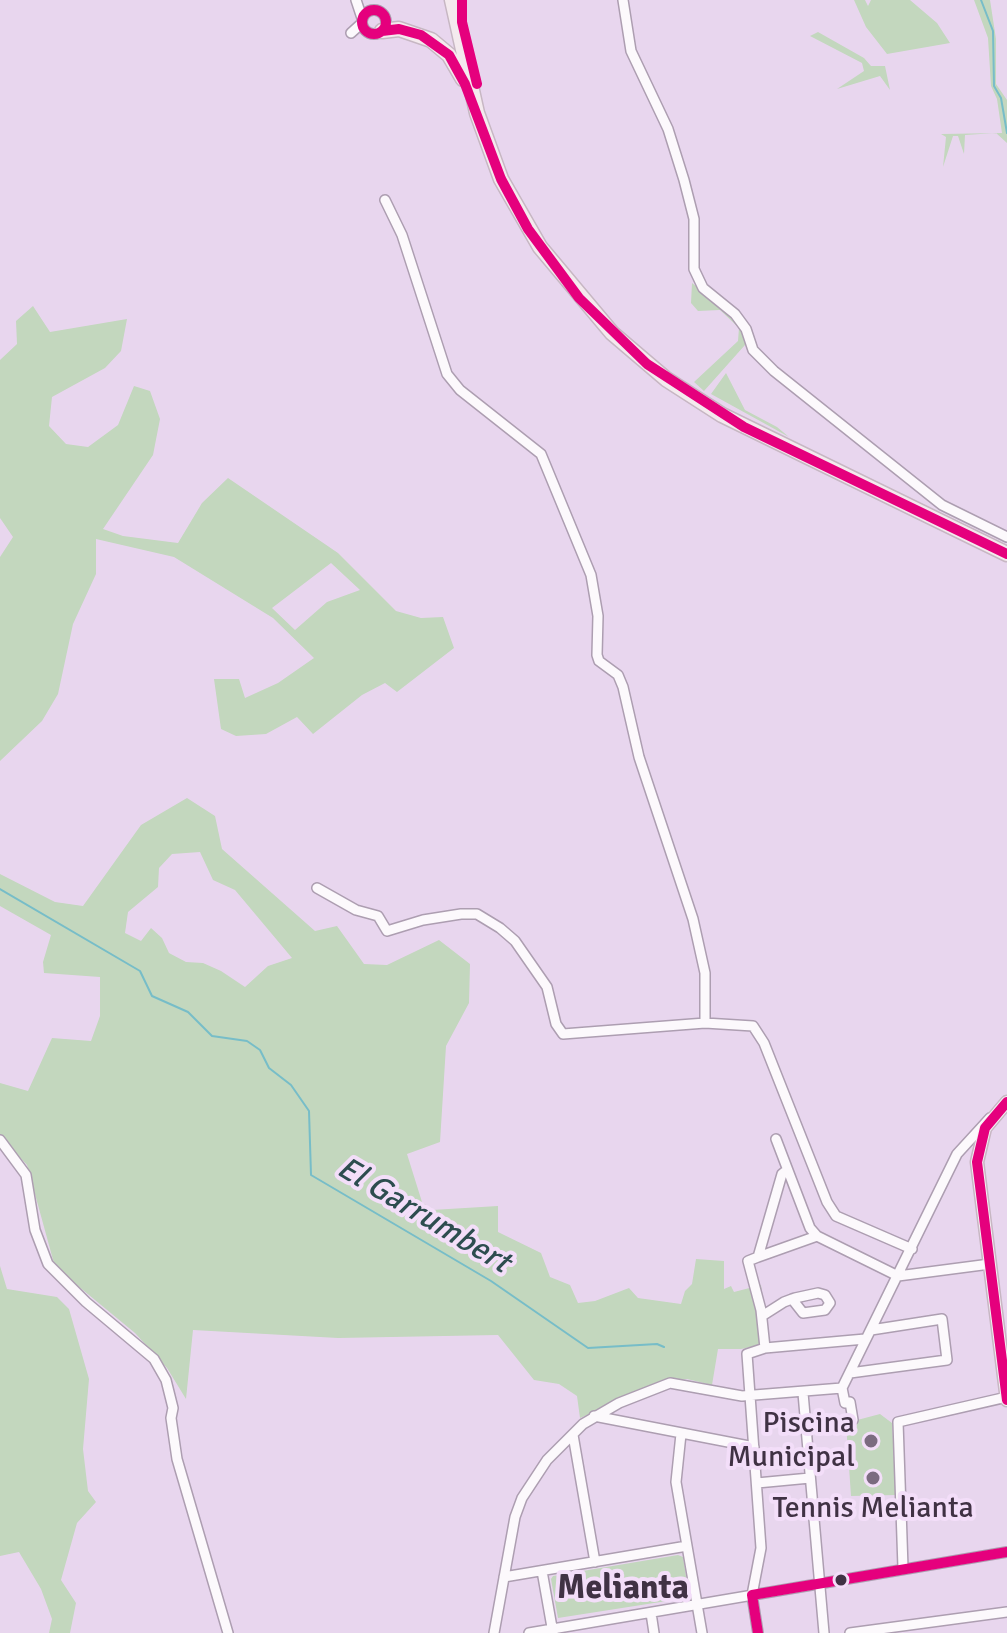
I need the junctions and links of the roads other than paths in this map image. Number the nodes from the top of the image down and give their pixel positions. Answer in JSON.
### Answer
{"nodes":[{"id":1,"x":457,"y":0,"type":"edge"},
{"id":2,"x":623,"y":0,"type":"edge"},
{"id":3,"x":357,"y":1,"type":"edge"},
{"id":4,"x":372,"y":10,"type":"junction"},
{"id":5,"x":362,"y":21,"type":"junction"},
{"id":6,"x":376,"y":32,"type":"junction"},
{"id":7,"x":477,"y":113,"type":"junction"},
{"id":8,"x":385,"y":200,"type":"dead end"},
{"id":9,"x":1007,"y":537,"type":"edge"},
{"id":10,"x":1007,"y":551,"type":"edge"},
{"id":11,"x":317,"y":888,"type":"dead end"},
{"id":12,"x":705,"y":1023,"type":"junction"},
{"id":13,"x":1007,"y":1102,"type":"edge"},
{"id":14,"x":776,"y":1139,"type":"dead end"},
{"id":15,"x":0,"y":1140,"type":"edge"},
{"id":16,"x":975,"y":1144,"type":"junction"},
{"id":17,"x":957,"y":1154,"type":"junction"},
{"id":18,"x":787,"y":1170,"type":"junction"},
{"id":19,"x":817,"y":1236,"type":"junction"},
{"id":20,"x":912,"y":1249,"type":"junction"},
{"id":21,"x":753,"y":1259,"type":"junction"},
{"id":22,"x":990,"y":1264,"type":"junction"},
{"id":23,"x":898,"y":1276,"type":"junction"},
{"id":24,"x":792,"y":1299,"type":"dead end"},
{"id":25,"x":762,"y":1316,"type":"junction"},
{"id":26,"x":868,"y":1335,"type":"junction"},
{"id":27,"x":765,"y":1348,"type":"junction"},
{"id":28,"x":850,"y":1373,"type":"junction"},
{"id":29,"x":842,"y":1388,"type":"junction"},
{"id":30,"x":803,"y":1393,"type":"junction"},
{"id":31,"x":750,"y":1396,"type":"junction"},
{"id":32,"x":1007,"y":1398,"type":"edge"},
{"id":33,"x":594,"y":1416,"type":"junction"},
{"id":34,"x":853,"y":1420,"type":"dead end"},
{"id":35,"x":681,"y":1434,"type":"junction"},
{"id":36,"x":573,"y":1435,"type":"junction"},
{"id":37,"x":754,"y":1447,"type":"junction"},
{"id":38,"x":810,"y":1478,"type":"junction"},
{"id":39,"x":757,"y":1483,"type":"junction"},
{"id":40,"x":687,"y":1546,"type":"junction"},
{"id":41,"x":1007,"y":1552,"type":"edge"},
{"id":42,"x":595,"y":1562,"type":"junction"},
{"id":43,"x":903,"y":1568,"type":"junction"},
{"id":44,"x":542,"y":1571,"type":"junction"},
{"id":45,"x":504,"y":1577,"type":"junction"},
{"id":46,"x":820,"y":1582,"type":"junction"},
{"id":47,"x":752,"y":1595,"type":"junction"},
{"id":48,"x":697,"y":1604,"type":"junction"},
{"id":49,"x":1007,"y":1612,"type":"edge"},
{"id":50,"x":651,"y":1613,"type":"junction"},
{"id":51,"x":605,"y":1621,"type":"junction"},
{"id":52,"x":904,"y":1624,"type":"junction"},
{"id":53,"x":553,"y":1631,"type":"edge"},
{"id":54,"x":228,"y":1633,"type":"edge"},
{"id":55,"x":494,"y":1633,"type":"edge"},
{"id":56,"x":529,"y":1633,"type":"edge"},
{"id":57,"x":607,"y":1633,"type":"edge"},
{"id":58,"x":654,"y":1633,"type":"edge"},
{"id":59,"x":702,"y":1633,"type":"edge"},
{"id":60,"x":758,"y":1633,"type":"edge"},
{"id":61,"x":824,"y":1633,"type":"edge"},
{"id":62,"x":850,"y":1633,"type":"edge"},
{"id":63,"x":910,"y":1633,"type":"edge"}],
"edges":[{"from":1,"to":7,"type":"highway"},
{"from":1,"to":10,"type":"highway"},
{"from":2,"to":9,"type":"street"},
{"from":3,"to":4,"type":"street"},
{"from":3,"to":5,"type":"street"},
{"from":4,"to":5,"type":"street"},
{"from":4,"to":6,"type":"street"},
{"from":5,"to":6,"type":"street"},
{"from":5,"to":6,"type":"street"},
{"from":6,"to":7,"type":"highway"},
{"from":7,"to":10,"type":"highway"},
{"from":8,"to":12,"type":"street"},
{"from":11,"to":12,"type":"street"},
{"from":12,"to":20,"type":"street"},
{"from":13,"to":16,"type":"main road"},
{"from":14,"to":18,"type":"street"},
{"from":15,"to":54,"type":"street"},
{"from":16,"to":17,"type":"street"},
{"from":16,"to":17,"type":"street"},
{"from":16,"to":22,"type":"main road"},
{"from":17,"to":20,"type":"street"},
{"from":18,"to":19,"type":"street"},
{"from":18,"to":21,"type":"street"},
{"from":19,"to":21,"type":"street"},
{"from":19,"to":23,"type":"street"},
{"from":20,"to":23,"type":"street"},
{"from":21,"to":25,"type":"street"},
{"from":22,"to":23,"type":"street"},
{"from":22,"to":32,"type":"main road"},
{"from":23,"to":26,"type":"street"},
{"from":24,"to":25,"type":"street"},
{"from":25,"to":27,"type":"street"},
{"from":26,"to":27,"type":"street"},
{"from":26,"to":28,"type":"street"},
{"from":26,"to":28,"type":"street"},
{"from":27,"to":31,"type":"street"},
{"from":28,"to":29,"type":"street"},
{"from":29,"to":30,"type":"street"},
{"from":29,"to":34,"type":"street"},
{"from":30,"to":31,"type":"street"},
{"from":30,"to":38,"type":"street"},
{"from":31,"to":33,"type":"street"},
{"from":31,"to":37,"type":"street"},
{"from":32,"to":43,"type":"street"},
{"from":33,"to":35,"type":"street"},
{"from":33,"to":36,"type":"street"},
{"from":35,"to":37,"type":"street"},
{"from":35,"to":40,"type":"street"},
{"from":36,"to":42,"type":"street"},
{"from":36,"to":45,"type":"street"},
{"from":37,"to":39,"type":"street"},
{"from":38,"to":39,"type":"street"},
{"from":38,"to":46,"type":"street"},
{"from":39,"to":47,"type":"street"},
{"from":40,"to":42,"type":"street"},
{"from":40,"to":48,"type":"street"},
{"from":41,"to":43,"type":"street"},
{"from":42,"to":44,"type":"street"},
{"from":43,"to":46,"type":"street"},
{"from":44,"to":45,"type":"street"},
{"from":44,"to":53,"type":"street"},
{"from":45,"to":55,"type":"street"},
{"from":46,"to":47,"type":"street"},
{"from":46,"to":61,"type":"street"},
{"from":47,"to":48,"type":"street"},
{"from":47,"to":60,"type":"street"},
{"from":48,"to":50,"type":"street"},
{"from":48,"to":59,"type":"street"},
{"from":49,"to":52,"type":"street"},
{"from":50,"to":51,"type":"street"},
{"from":50,"to":58,"type":"street"},
{"from":51,"to":53,"type":"street"},
{"from":51,"to":57,"type":"street"},
{"from":52,"to":62,"type":"street"},
{"from":52,"to":63,"type":"street"},
{"from":53,"to":56,"type":"street"}]}
